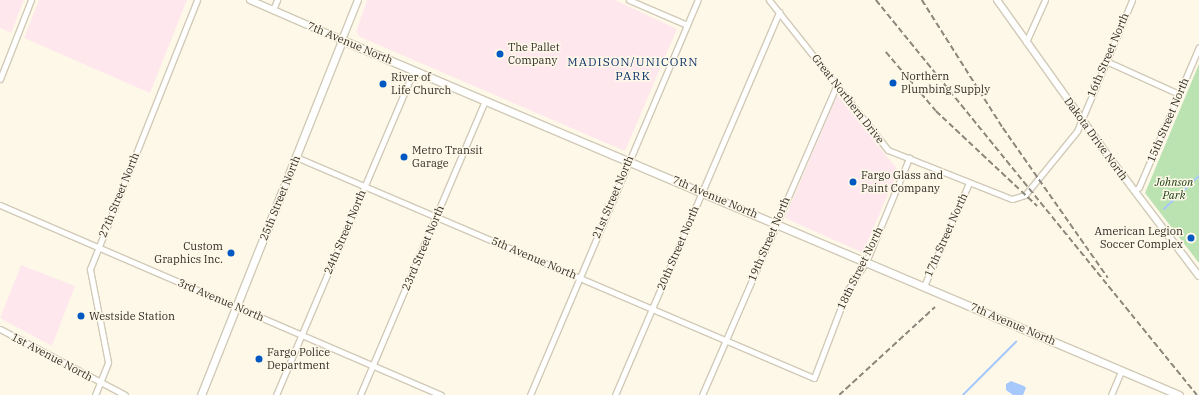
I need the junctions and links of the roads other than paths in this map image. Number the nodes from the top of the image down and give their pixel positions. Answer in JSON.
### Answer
{"nodes":[{"id":1,"x":31,"y":0,"type":"edge"},
{"id":2,"x":197,"y":0,"type":"edge"},
{"id":3,"x":250,"y":0,"type":"edge"},
{"id":4,"x":277,"y":0,"type":"edge"},
{"id":5,"x":358,"y":0,"type":"edge"},
{"id":6,"x":629,"y":0,"type":"edge"},
{"id":7,"x":698,"y":0,"type":"edge"},
{"id":8,"x":769,"y":0,"type":"edge"},
{"id":9,"x":996,"y":0,"type":"edge"},
{"id":10,"x":1045,"y":0,"type":"edge"},
{"id":11,"x":1132,"y":0,"type":"edge"},
{"id":12,"x":273,"y":10,"type":"junction"},
{"id":13,"x":779,"y":12,"type":"junction"},
{"id":14,"x":687,"y":25,"type":"junction"},
{"id":15,"x":342,"y":40,"type":"junction"},
{"id":16,"x":1026,"y":42,"type":"junction"},
{"id":17,"x":1199,"y":47,"type":"edge"},
{"id":18,"x":1106,"y":61,"type":"junction"},
{"id":19,"x":414,"y":70,"type":"junction"},
{"id":20,"x":0,"y":79,"type":"edge"},
{"id":21,"x":837,"y":84,"type":"junction"},
{"id":22,"x":1179,"y":94,"type":"junction"},
{"id":23,"x":485,"y":100,"type":"junction"},
{"id":24,"x":1081,"y":118,"type":"junction"},
{"id":25,"x":296,"y":157,"type":"junction"},
{"id":26,"x":909,"y":158,"type":"junction"},
{"id":27,"x":628,"y":161,"type":"junction"},
{"id":28,"x":969,"y":183,"type":"junction"},
{"id":29,"x":364,"y":186,"type":"junction"},
{"id":30,"x":1135,"y":191,"type":"junction"},
{"id":31,"x":702,"y":192,"type":"junction"},
{"id":32,"x":1012,"y":199,"type":"joint"},
{"id":33,"x":0,"y":205,"type":"edge"},
{"id":34,"x":436,"y":217,"type":"junction"},
{"id":35,"x":776,"y":223,"type":"junction"},
{"id":36,"x":98,"y":247,"type":"junction"},
{"id":37,"x":866,"y":262,"type":"junction"},
{"id":38,"x":1199,"y":276,"type":"edge"},
{"id":39,"x":579,"y":278,"type":"junction"},
{"id":40,"x":924,"y":286,"type":"junction"},
{"id":41,"x":236,"y":307,"type":"junction"},
{"id":42,"x":652,"y":309,"type":"junction"},
{"id":43,"x":0,"y":329,"type":"edge"},
{"id":44,"x":301,"y":335,"type":"junction"},
{"id":45,"x":726,"y":340,"type":"junction"},
{"id":46,"x":373,"y":366,"type":"junction"},
{"id":47,"x":1121,"y":371,"type":"junction"},
{"id":48,"x":814,"y":378,"type":"joint"},
{"id":49,"x":100,"y":383,"type":"junction"},
{"id":50,"x":96,"y":395,"type":"edge"},
{"id":51,"x":125,"y":395,"type":"edge"},
{"id":52,"x":201,"y":395,"type":"edge"},
{"id":53,"x":276,"y":395,"type":"edge"},
{"id":54,"x":360,"y":395,"type":"edge"},
{"id":55,"x":441,"y":395,"type":"edge"},
{"id":56,"x":530,"y":395,"type":"edge"},
{"id":57,"x":615,"y":395,"type":"edge"},
{"id":58,"x":702,"y":395,"type":"edge"},
{"id":59,"x":1111,"y":395,"type":"edge"},
{"id":60,"x":1179,"y":395,"type":"edge"}],
"edges":[{"from":1,"to":20,"type":"street"},
{"from":2,"to":36,"type":"street","name":"27th Street North"},
{"from":3,"to":12,"type":"street","name":"7th Avenue North"},
{"from":4,"to":12,"type":"street"},
{"from":5,"to":15,"type":"street","name":"25th Street North"},
{"from":6,"to":14,"type":"street"},
{"from":7,"to":14,"type":"street","name":"21st Street North"},
{"from":8,"to":13,"type":"street","name":"Great Northern Drive"},
{"from":9,"to":16,"type":"street","name":"Dakota Drive North"},
{"from":10,"to":16,"type":"street"},
{"from":11,"to":18,"type":"street","name":"16th Street North"},
{"from":12,"to":15,"type":"street","name":"7th Avenue North"},
{"from":13,"to":21,"type":"street","name":"Great Northern Drive"},
{"from":13,"to":31,"type":"street","name":"20th Street North"},
{"from":14,"to":27,"type":"street","name":"21st Street North"},
{"from":15,"to":19,"type":"main road","name":"7th Avenue North"},
{"from":15,"to":25,"type":"main road","name":"25th Street North"},
{"from":16,"to":24,"type":"street","name":"Dakota Drive North"},
{"from":17,"to":22,"type":"street","name":"15th Street North"},
{"from":18,"to":22,"type":"street"},
{"from":18,"to":24,"type":"street","name":"16th Street North"},
{"from":19,"to":23,"type":"main road","name":"7th Avenue North"},
{"from":19,"to":29,"type":"street","name":"24th Street North"},
{"from":21,"to":26,"type":"street","name":"Great Northern Drive"},
{"from":21,"to":35,"type":"street","name":"19th Street North"},
{"from":22,"to":30,"type":"street","name":"15th Street North"},
{"from":23,"to":27,"type":"main road","name":"7th Avenue North"},
{"from":23,"to":34,"type":"street","name":"23rd Street North"},
{"from":24,"to":30,"type":"street","name":"Dakota Drive North"},
{"from":24,"to":32,"type":"street","name":"16th Street North"},
{"from":25,"to":29,"type":"street","name":"5th Avenue North"},
{"from":25,"to":41,"type":"main road","name":"25th Street North"},
{"from":26,"to":28,"type":"street","name":"Great Northern Drive"},
{"from":26,"to":37,"type":"street","name":"18th Street North"},
{"from":27,"to":31,"type":"main road","name":"7th Avenue North"},
{"from":27,"to":39,"type":"street","name":"21st Street North"},
{"from":28,"to":32,"type":"street","name":"Great Northern Drive"},
{"from":28,"to":40,"type":"street","name":"17th Street North"},
{"from":29,"to":34,"type":"street","name":"5th Avenue North"},
{"from":29,"to":44,"type":"street","name":"24th Street North"},
{"from":30,"to":38,"type":"street","name":"Dakota Drive North"},
{"from":31,"to":35,"type":"main road","name":"7th Avenue North"},
{"from":31,"to":42,"type":"street","name":"20th Street North"},
{"from":33,"to":36,"type":"street","name":"3rd Avenue North"},
{"from":34,"to":39,"type":"street","name":"5th Avenue North"},
{"from":34,"to":46,"type":"street","name":"23rd Street North"},
{"from":35,"to":37,"type":"main road","name":"7th Avenue North"},
{"from":35,"to":45,"type":"street","name":"19th Street North"},
{"from":36,"to":41,"type":"street","name":"3rd Avenue North"},
{"from":36,"to":49,"type":"street","name":"27th Street North"},
{"from":37,"to":40,"type":"main road","name":"7th Avenue North"},
{"from":37,"to":48,"type":"street","name":"18th Street North"},
{"from":39,"to":42,"type":"street","name":"5th Avenue North"},
{"from":39,"to":56,"type":"street","name":"21st Street North"},
{"from":40,"to":47,"type":"main road","name":"7th Avenue North"},
{"from":41,"to":44,"type":"street","name":"3rd Avenue North"},
{"from":41,"to":52,"type":"main road","name":"25th Street North"},
{"from":42,"to":45,"type":"street","name":"5th Avenue North"},
{"from":42,"to":57,"type":"street","name":"20th Street North"},
{"from":43,"to":49,"type":"street","name":"1st Avenue North"},
{"from":44,"to":46,"type":"street","name":"3rd Avenue North"},
{"from":44,"to":53,"type":"street","name":"24th Street North"},
{"from":45,"to":48,"type":"street","name":"5th Avenue North"},
{"from":45,"to":58,"type":"street","name":"19th Street North"},
{"from":46,"to":54,"type":"street","name":"23rd Street North"},
{"from":46,"to":55,"type":"street","name":"3rd Avenue North"},
{"from":47,"to":59,"type":"street"},
{"from":47,"to":60,"type":"main road","name":"7th Avenue North"},
{"from":49,"to":50,"type":"street","name":"27th Street North"},
{"from":49,"to":51,"type":"street","name":"1st Avenue North"}]}
